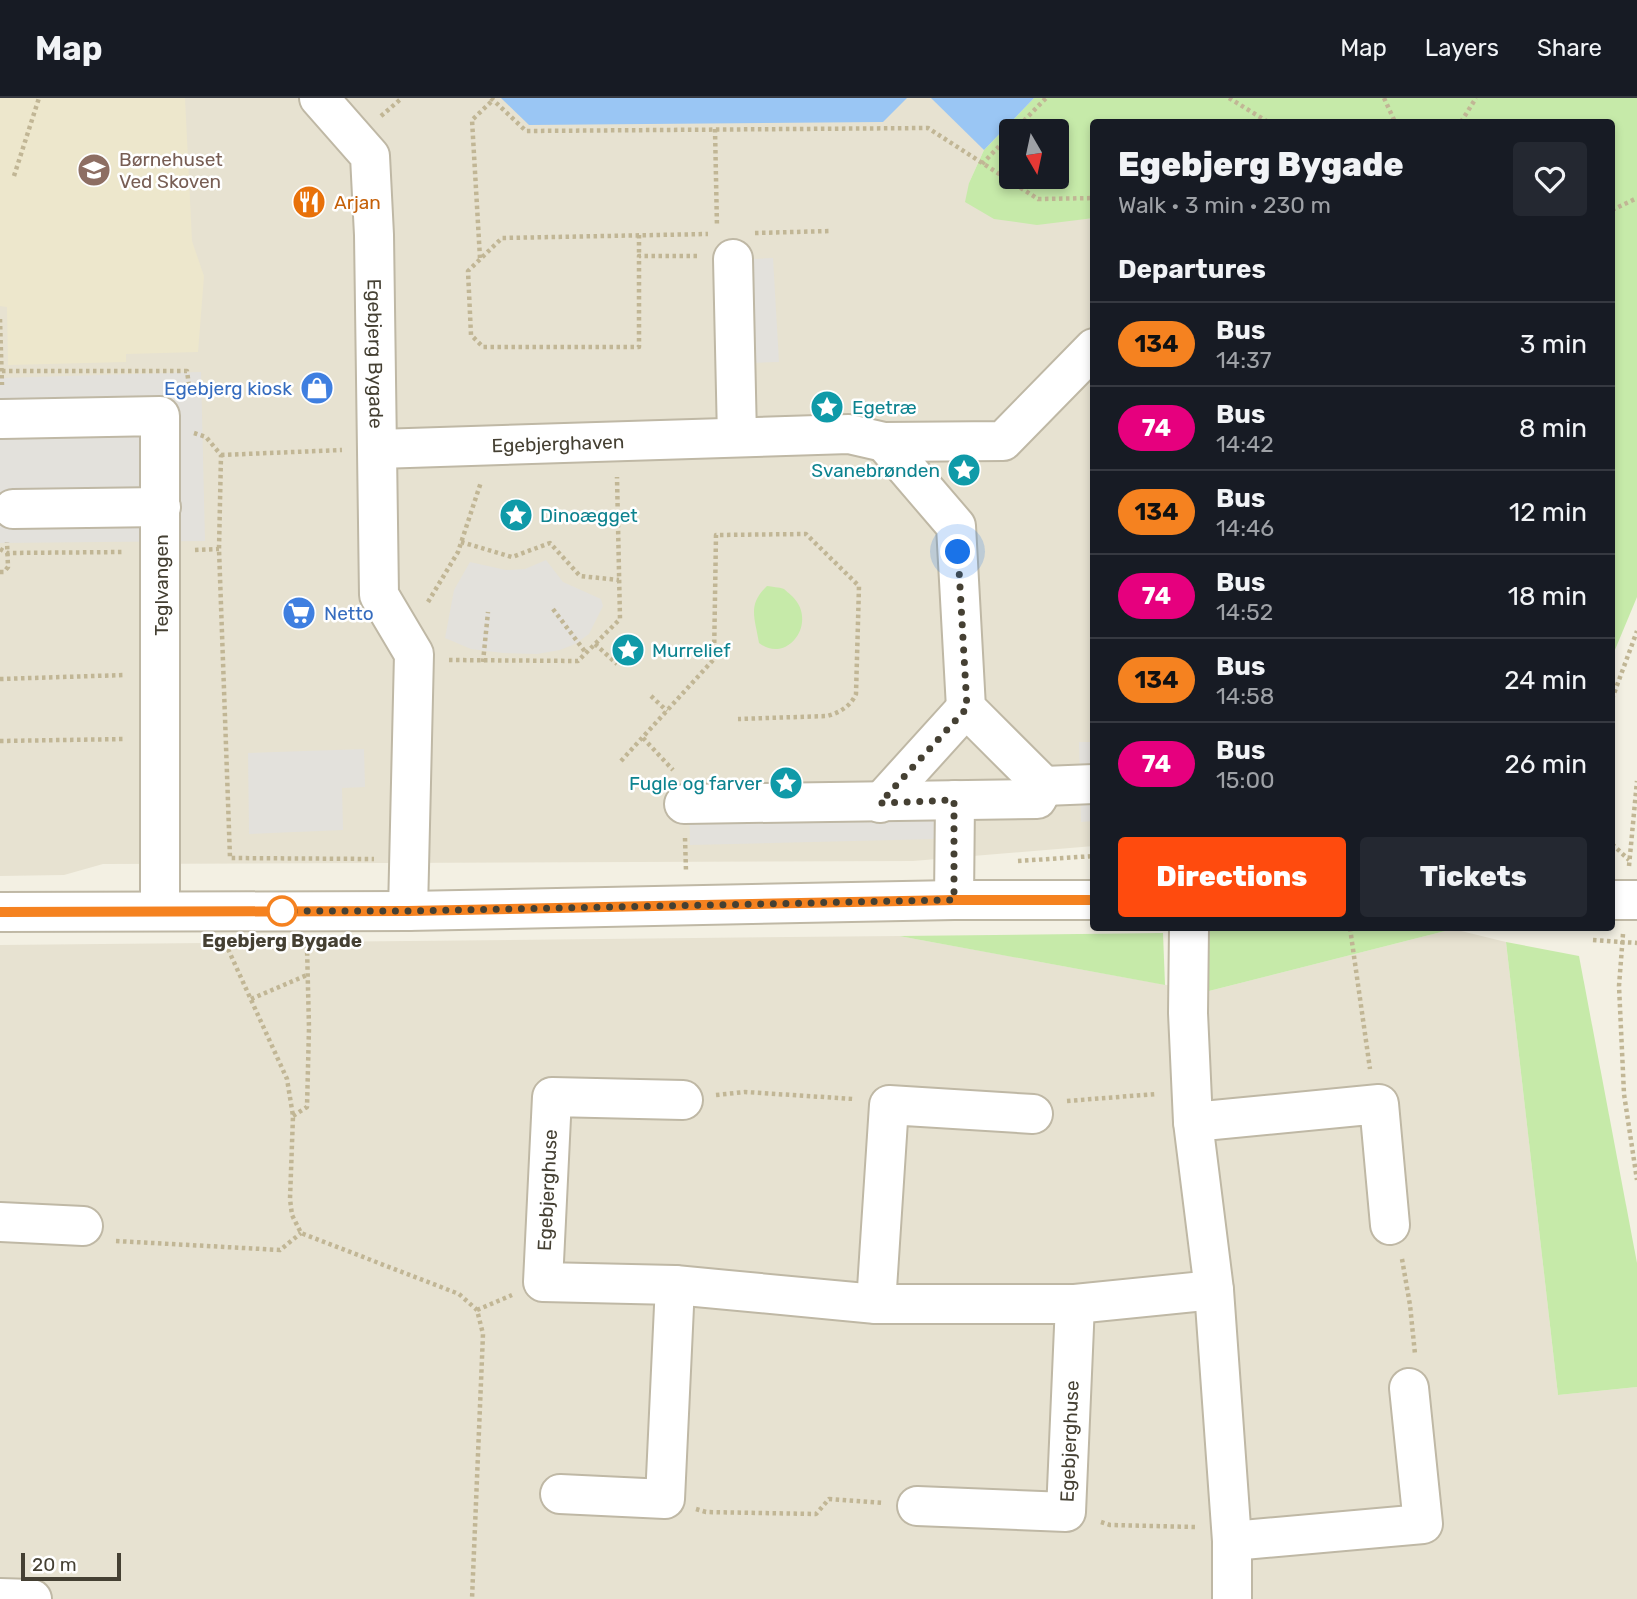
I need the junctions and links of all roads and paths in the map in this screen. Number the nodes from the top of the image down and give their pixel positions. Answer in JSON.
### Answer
{"nodes":[{"id":1,"x":38,"y":98,"type":"edge"},
{"id":2,"x":320,"y":98,"type":"edge"},
{"id":3,"x":402,"y":98,"type":"edge"},
{"id":4,"x":1046,"y":98,"type":"edge"},
{"id":5,"x":1229,"y":98,"type":"edge"},
{"id":6,"x":1384,"y":98,"type":"edge"},
{"id":7,"x":1476,"y":98,"type":"edge"},
{"id":8,"x":492,"y":99,"type":"edge"},
{"id":9,"x":379,"y":118,"type":"dead end"},
{"id":10,"x":1026,"y":119,"type":"edge"},
{"id":11,"x":1263,"y":119,"type":"edge"},
{"id":12,"x":1394,"y":119,"type":"edge"},
{"id":13,"x":1463,"y":119,"type":"edge"},
{"id":14,"x":715,"y":130,"type":"junction"},
{"id":15,"x":999,"y":146,"type":"edge"},
{"id":16,"x":982,"y":164,"type":"junction"},
{"id":17,"x":14,"y":176,"type":"dead end"},
{"id":18,"x":716,"y":198,"type":"dead end"},
{"id":19,"x":1090,"y":198,"type":"edge"},
{"id":20,"x":1637,"y":198,"type":"edge"},
{"id":21,"x":1615,"y":209,"type":"edge"},
{"id":22,"x":831,"y":231,"type":"dead end"},
{"id":23,"x":639,"y":235,"type":"junction"},
{"id":24,"x":724,"y":245,"type":"junction"},
{"id":25,"x":639,"y":256,"type":"junction"},
{"id":26,"x":480,"y":259,"type":"junction"},
{"id":27,"x":0,"y":319,"type":"edge"},
{"id":28,"x":1090,"y":352,"type":"edge"},
{"id":29,"x":2,"y":419,"type":"joint"},
{"id":30,"x":737,"y":437,"type":"junction"},
{"id":31,"x":616,"y":441,"type":"junction"},
{"id":32,"x":884,"y":442,"type":"junction"},
{"id":33,"x":492,"y":445,"type":"junction"},
{"id":34,"x":378,"y":449,"type":"junction"},
{"id":35,"x":161,"y":507,"type":"junction"},
{"id":36,"x":13,"y":509,"type":"dead end"},
{"id":37,"x":461,"y":542,"type":"junction"},
{"id":38,"x":0,"y":549,"type":"edge"},
{"id":39,"x":219,"y":549,"type":"junction"},
{"id":40,"x":161,"y":551,"type":"junction"},
{"id":41,"x":619,"y":580,"type":"junction"},
{"id":42,"x":428,"y":602,"type":"dead end"},
{"id":43,"x":553,"y":609,"type":"dead end"},
{"id":44,"x":488,"y":612,"type":"dead end"},
{"id":45,"x":1637,"y":631,"type":"edge"},
{"id":46,"x":595,"y":644,"type":"junction"},
{"id":47,"x":586,"y":653,"type":"junction"},
{"id":48,"x":414,"y":654,"type":"junction"},
{"id":49,"x":483,"y":662,"type":"junction"},
{"id":50,"x":617,"y":664,"type":"dead end"},
{"id":51,"x":160,"y":674,"type":"junction"},
{"id":52,"x":0,"y":679,"type":"edge"},
{"id":53,"x":1615,"y":691,"type":"edge"},
{"id":54,"x":651,"y":696,"type":"dead end"},
{"id":55,"x":967,"y":708,"type":"junction"},
{"id":56,"x":667,"y":711,"type":"junction"},
{"id":57,"x":738,"y":719,"type":"dead end"},
{"id":58,"x":160,"y":739,"type":"junction"},
{"id":59,"x":0,"y":741,"type":"edge"},
{"id":60,"x":621,"y":761,"type":"dead end"},
{"id":61,"x":1637,"y":781,"type":"edge"},
{"id":62,"x":1090,"y":784,"type":"edge"},
{"id":63,"x":1044,"y":786,"type":"junction"},
{"id":64,"x":954,"y":800,"type":"junction"},
{"id":65,"x":880,"y":803,"type":"junction"},
{"id":66,"x":684,"y":804,"type":"dead end"},
{"id":67,"x":1615,"y":847,"type":"edge"},
{"id":68,"x":409,"y":859,"type":"junction"},
{"id":69,"x":954,"y":900,"type":"junction"},
{"id":70,"x":1090,"y":900,"type":"edge"},
{"id":71,"x":1615,"y":900,"type":"edge"},
{"id":72,"x":1637,"y":900,"type":"edge"},
{"id":73,"x":160,"y":911,"type":"junction"},
{"id":74,"x":308,"y":911,"type":"junction"},
{"id":75,"x":408,"y":911,"type":"junction"},
{"id":76,"x":0,"y":912,"type":"edge"},
{"id":77,"x":1189,"y":931,"type":"edge"},
{"id":78,"x":1350,"y":931,"type":"edge"},
{"id":79,"x":1593,"y":940,"type":"dead end"},
{"id":80,"x":1637,"y":943,"type":"edge"},
{"id":81,"x":228,"y":949,"type":"dead end"},
{"id":82,"x":1622,"y":952,"type":"dead end"},
{"id":83,"x":307,"y":975,"type":"junction"},
{"id":84,"x":251,"y":999,"type":"junction"},
{"id":85,"x":682,"y":1100,"type":"joint"},
{"id":86,"x":1379,"y":1104,"type":"junction"},
{"id":87,"x":889,"y":1105,"type":"junction"},
{"id":88,"x":1192,"y":1107,"type":"junction"},
{"id":89,"x":1033,"y":1114,"type":"joint"},
{"id":90,"x":293,"y":1116,"type":"junction"},
{"id":91,"x":1637,"y":1180,"type":"edge"},
{"id":92,"x":0,"y":1222,"type":"edge"},
{"id":93,"x":1390,"y":1225,"type":"joint"},
{"id":94,"x":83,"y":1226,"type":"joint"},
{"id":95,"x":302,"y":1233,"type":"junction"},
{"id":96,"x":674,"y":1285,"type":"junction"},
{"id":97,"x":1214,"y":1290,"type":"junction"},
{"id":98,"x":876,"y":1304,"type":"junction"},
{"id":99,"x":1075,"y":1304,"type":"junction"},
{"id":100,"x":1412,"y":1374,"type":"joint"},
{"id":101,"x":560,"y":1494,"type":"dead end"},
{"id":102,"x":665,"y":1499,"type":"junction"},
{"id":103,"x":917,"y":1506,"type":"joint"},
{"id":104,"x":1066,"y":1511,"type":"junction"},
{"id":105,"x":1185,"y":1527,"type":"dead end"},
{"id":106,"x":1232,"y":1541,"type":"junction"},
{"id":107,"x":0,"y":1598,"type":"edge"},
{"id":108,"x":32,"y":1599,"type":"edge"},
{"id":109,"x":472,"y":1599,"type":"edge"},
{"id":110,"x":1232,"y":1599,"type":"edge"}],
"edges":[{"from":1,"to":17,"type":"path"},
{"from":2,"to":34,"type":"street","name":"Egebjerg Bygade"},
{"from":3,"to":9,"type":"path"},
{"from":4,"to":10,"type":"path"},
{"from":5,"to":11,"type":"path"},
{"from":6,"to":12,"type":"path"},
{"from":7,"to":13,"type":"path"},
{"from":8,"to":14,"type":"path"},
{"from":8,"to":26,"type":"path"},
{"from":14,"to":16,"type":"path"},
{"from":14,"to":18,"type":"path"},
{"from":15,"to":16,"type":"path"},
{"from":16,"to":19,"type":"path"},
{"from":20,"to":21,"type":"path"},
{"from":22,"to":24,"type":"path"},
{"from":23,"to":24,"type":"path"},
{"from":23,"to":25,"type":"path"},
{"from":23,"to":26,"type":"path"},
{"from":24,"to":25,"type":"path"},
{"from":24,"to":30,"type":"street"},
{"from":25,"to":26,"type":"path"},
{"from":27,"to":29,"type":"path"},
{"from":28,"to":32,"type":"street","name":"Egebjerghaven"},
{"from":29,"to":35,"type":"street","name":"Teglvangen"},
{"from":30,"to":31,"type":"street","name":"Egebjerghaven"},
{"from":30,"to":32,"type":"street","name":"Egebjerghaven"},
{"from":31,"to":33,"type":"street","name":"Egebjerghaven"},
{"from":31,"to":41,"type":"path"},
{"from":32,"to":55,"type":"street"},
{"from":33,"to":34,"type":"street","name":"Egebjerghaven"},
{"from":33,"to":37,"type":"path"},
{"from":34,"to":39,"type":"path"},
{"from":34,"to":48,"type":"street","name":"Egebjerg Bygade"},
{"from":35,"to":36,"type":"street"},
{"from":35,"to":40,"type":"street","name":"Teglvangen"},
{"from":37,"to":41,"type":"path"},
{"from":37,"to":42,"type":"path"},
{"from":38,"to":40,"type":"path"},
{"from":39,"to":40,"type":"path"},
{"from":39,"to":68,"type":"path"},
{"from":40,"to":51,"type":"street","name":"Teglvangen"},
{"from":41,"to":46,"type":"path"},
{"from":43,"to":47,"type":"path"},
{"from":44,"to":49,"type":"path"},
{"from":45,"to":53,"type":"path"},
{"from":46,"to":47,"type":"path"},
{"from":46,"to":50,"type":"path"},
{"from":47,"to":49,"type":"path"},
{"from":48,"to":49,"type":"path"},
{"from":48,"to":68,"type":"street"},
{"from":51,"to":52,"type":"path"},
{"from":51,"to":58,"type":"street","name":"Teglvangen"},
{"from":54,"to":56,"type":"path"},
{"from":55,"to":63,"type":"street"},
{"from":55,"to":65,"type":"street"},
{"from":56,"to":57,"type":"path"},
{"from":56,"to":60,"type":"path"},
{"from":58,"to":59,"type":"path"},
{"from":58,"to":73,"type":"street","name":"Teglvangen"},
{"from":61,"to":67,"type":"path"},
{"from":62,"to":63,"type":"street"},
{"from":63,"to":64,"type":"street"},
{"from":64,"to":65,"type":"street"},
{"from":64,"to":69,"type":"street"},
{"from":65,"to":66,"type":"street"},
{"from":68,"to":75,"type":"street"},
{"from":69,"to":70,"type":"street"},
{"from":69,"to":75,"type":"street"},
{"from":71,"to":72,"type":"street"},
{"from":73,"to":74,"type":"street"},
{"from":73,"to":76,"type":"street"},
{"from":74,"to":75,"type":"street"},
{"from":74,"to":83,"type":"path"},
{"from":77,"to":88,"type":"street"},
{"from":78,"to":86,"type":"path"},
{"from":79,"to":80,"type":"path"},
{"from":81,"to":84,"type":"path"},
{"from":82,"to":91,"type":"path"},
{"from":83,"to":84,"type":"path"},
{"from":83,"to":90,"type":"path"},
{"from":84,"to":90,"type":"path"},
{"from":85,"to":87,"type":"path"},
{"from":85,"to":96,"type":"street","name":"Egebjerghuse"},
{"from":86,"to":88,"type":"street"},
{"from":86,"to":93,"type":"street"},
{"from":87,"to":89,"type":"street"},
{"from":87,"to":98,"type":"street"},
{"from":88,"to":89,"type":"path"},
{"from":88,"to":97,"type":"street"},
{"from":90,"to":95,"type":"path"},
{"from":92,"to":94,"type":"street"},
{"from":93,"to":100,"type":"path"},
{"from":94,"to":95,"type":"path"},
{"from":95,"to":109,"type":"path"},
{"from":96,"to":98,"type":"street","name":"Egebjerghuse"},
{"from":96,"to":102,"type":"street"},
{"from":97,"to":99,"type":"street","name":"Egebjerghuse"},
{"from":97,"to":106,"type":"street"},
{"from":98,"to":99,"type":"street","name":"Egebjerghuse"},
{"from":99,"to":104,"type":"street","name":"Egebjerghuse"},
{"from":100,"to":106,"type":"street"},
{"from":101,"to":102,"type":"street"},
{"from":102,"to":103,"type":"path"},
{"from":103,"to":104,"type":"street","name":"Egebjerghuse"},
{"from":104,"to":105,"type":"path"},
{"from":106,"to":110,"type":"street"},
{"from":107,"to":108,"type":"street"}]}
